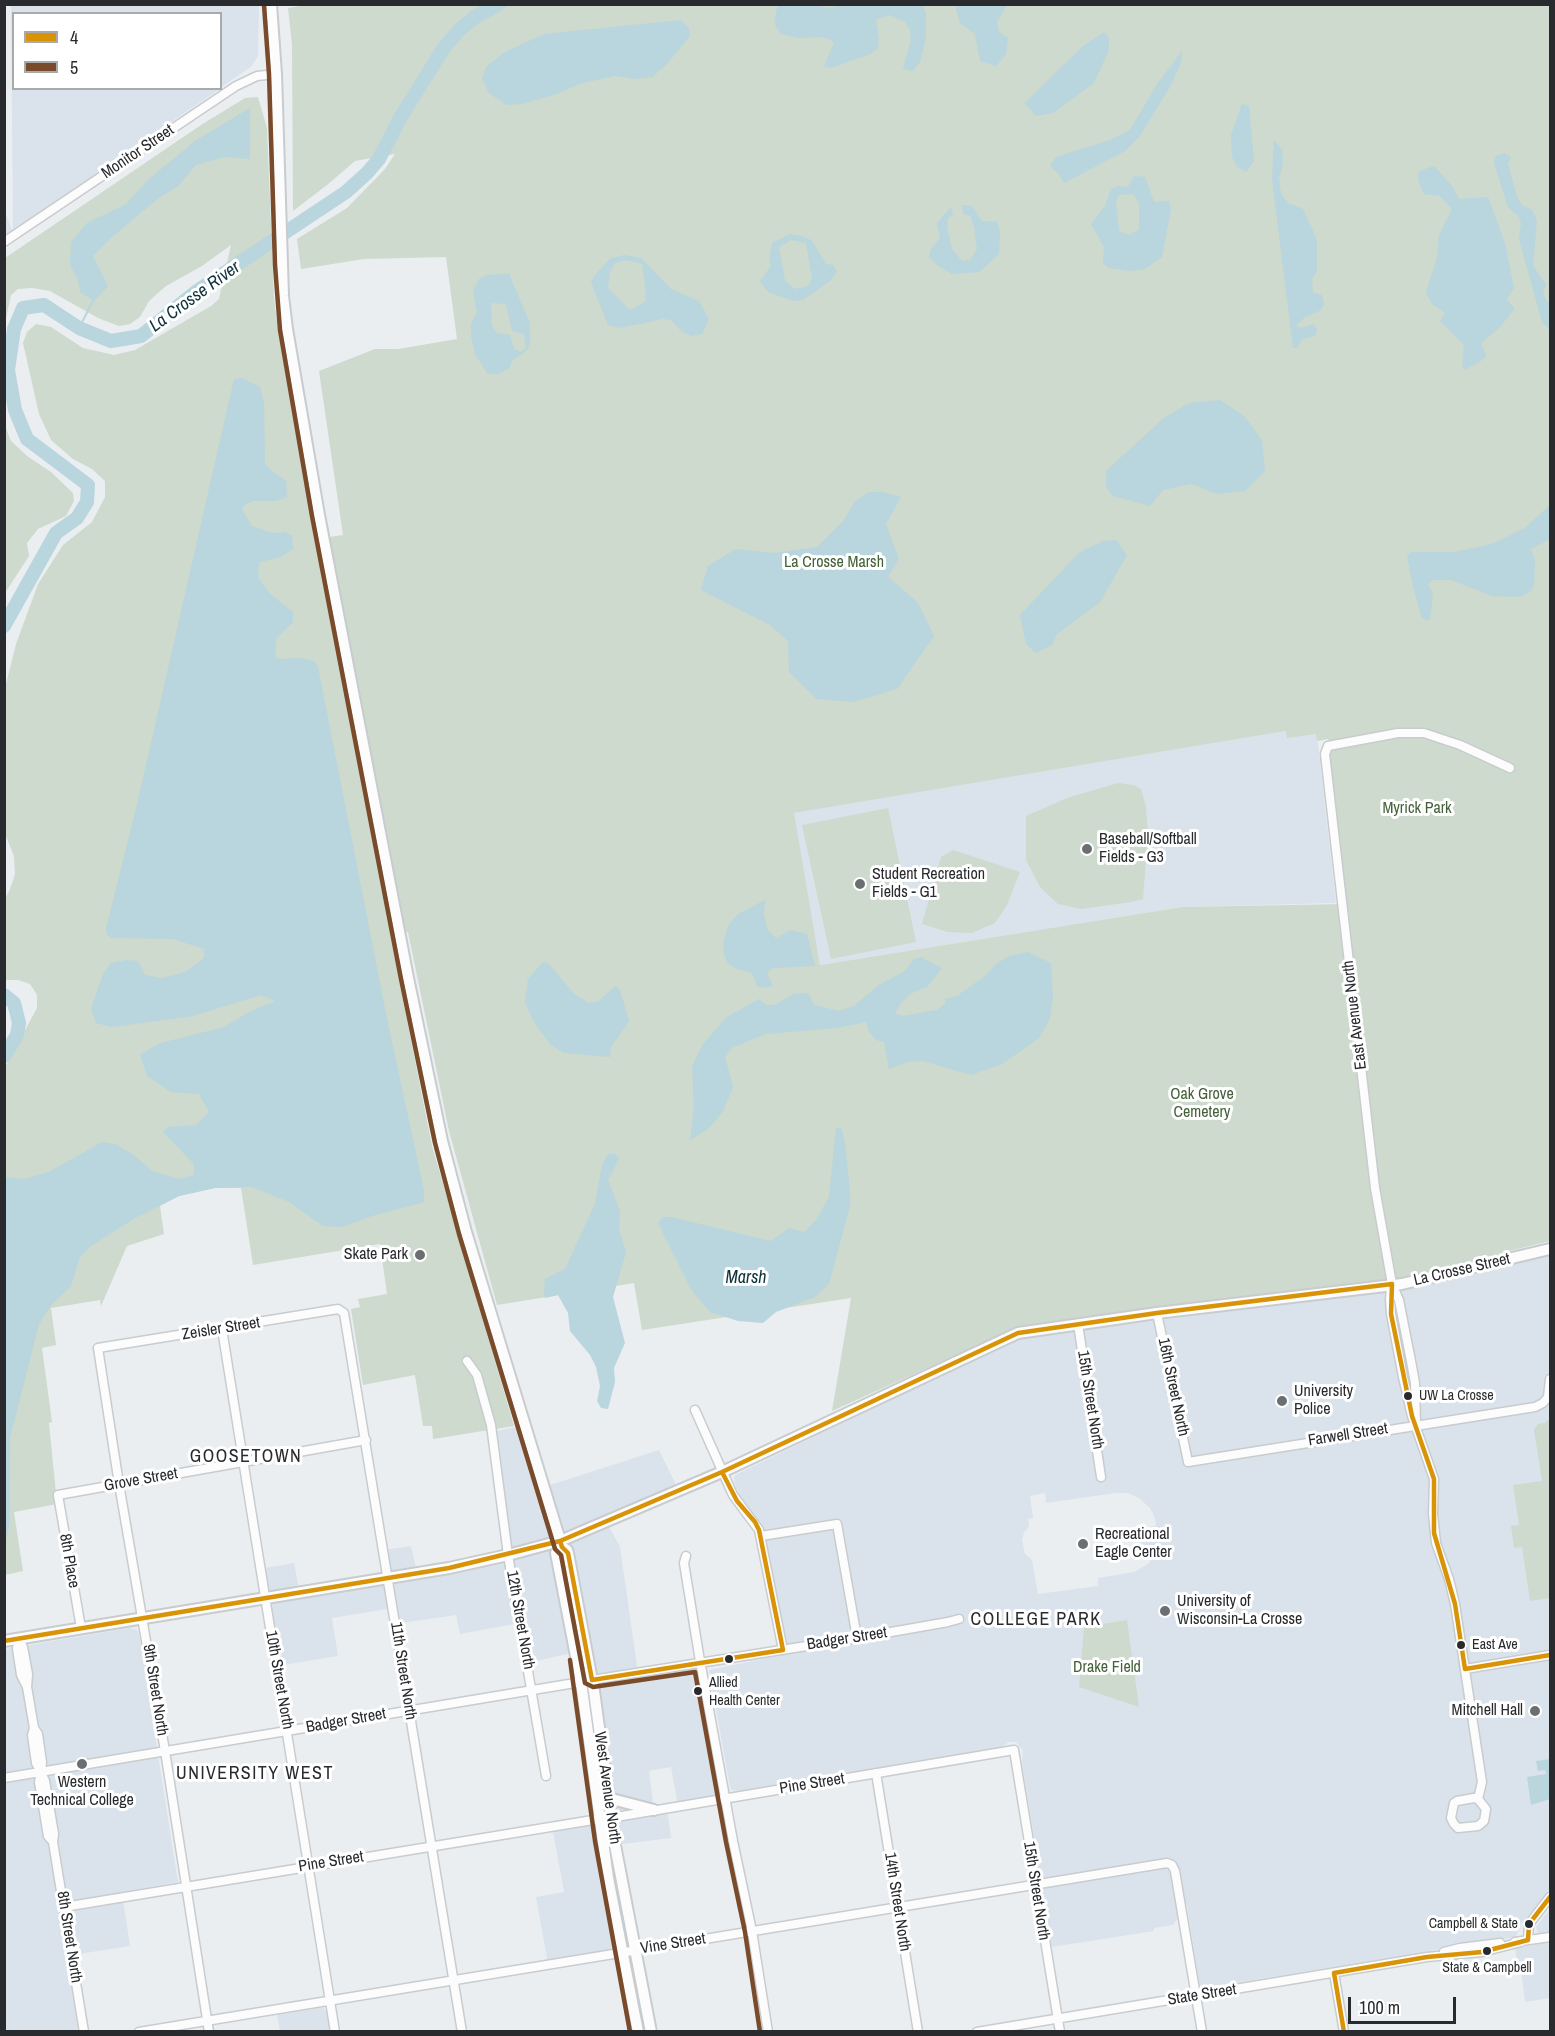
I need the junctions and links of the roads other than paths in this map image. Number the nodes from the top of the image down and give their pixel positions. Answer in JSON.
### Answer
{"nodes":[{"id":1,"x":271,"y":4,"type":"edge"},
{"id":2,"x":276,"y":74,"type":"junction"},
{"id":3,"x":4,"y":242,"type":"edge"},
{"id":4,"x":1510,"y":768,"type":"dead end"},
{"id":5,"x":1551,"y":1249,"type":"edge"},
{"id":6,"x":1392,"y":1284,"type":"junction"},
{"id":7,"x":342,"y":1311,"type":"joint"},
{"id":8,"x":1157,"y":1313,"type":"junction"},
{"id":9,"x":1078,"y":1324,"type":"junction"},
{"id":10,"x":222,"y":1329,"type":"junction"},
{"id":11,"x":98,"y":1348,"type":"joint"},
{"id":12,"x":467,"y":1361,"type":"dead end"},
{"id":13,"x":1551,"y":1379,"type":"edge"},
{"id":14,"x":694,"y":1410,"type":"dead end"},
{"id":15,"x":1416,"y":1425,"type":"junction"},
{"id":16,"x":366,"y":1440,"type":"junction"},
{"id":17,"x":1188,"y":1462,"type":"joint"},
{"id":18,"x":243,"y":1463,"type":"junction"},
{"id":19,"x":722,"y":1472,"type":"junction"},
{"id":20,"x":1101,"y":1476,"type":"dead end"},
{"id":21,"x":119,"y":1484,"type":"junction"},
{"id":22,"x":58,"y":1495,"type":"joint"},
{"id":23,"x":761,"y":1536,"type":"junction"},
{"id":24,"x":561,"y":1544,"type":"junction"},
{"id":25,"x":508,"y":1555,"type":"junction"},
{"id":26,"x":686,"y":1556,"type":"dead end"},
{"id":27,"x":389,"y":1578,"type":"junction"},
{"id":28,"x":265,"y":1599,"type":"junction"},
{"id":29,"x":143,"y":1618,"type":"junction"},
{"id":30,"x":959,"y":1619,"type":"dead end"},
{"id":31,"x":81,"y":1628,"type":"junction"},
{"id":32,"x":857,"y":1638,"type":"junction"},
{"id":33,"x":19,"y":1639,"type":"junction"},
{"id":34,"x":4,"y":1641,"type":"edge"},
{"id":35,"x":783,"y":1650,"type":"junction"},
{"id":36,"x":1551,"y":1655,"type":"edge"},
{"id":37,"x":701,"y":1663,"type":"junction"},
{"id":38,"x":1466,"y":1669,"type":"junction"},
{"id":39,"x":587,"y":1681,"type":"junction"},
{"id":40,"x":532,"y":1690,"type":"junction"},
{"id":41,"x":408,"y":1711,"type":"junction"},
{"id":42,"x":288,"y":1731,"type":"junction"},
{"id":43,"x":1014,"y":1750,"type":"joint"},
{"id":44,"x":165,"y":1751,"type":"junction"},
{"id":45,"x":41,"y":1772,"type":"junction"},
{"id":46,"x":876,"y":1773,"type":"junction"},
{"id":47,"x":546,"y":1776,"type":"dead end"},
{"id":48,"x":4,"y":1778,"type":"edge"},
{"id":49,"x":725,"y":1797,"type":"junction"},
{"id":50,"x":608,"y":1798,"type":"junction"},
{"id":51,"x":1478,"y":1799,"type":"junction"},
{"id":52,"x":654,"y":1810,"type":"junction"},
{"id":53,"x":610,"y":1818,"type":"junction"},
{"id":54,"x":599,"y":1819,"type":"junction"},
{"id":55,"x":433,"y":1846,"type":"junction"},
{"id":56,"x":309,"y":1866,"type":"junction"},
{"id":57,"x":1035,"y":1885,"type":"junction"},
{"id":58,"x":187,"y":1887,"type":"junction"},
{"id":59,"x":1551,"y":1898,"type":"edge"},
{"id":60,"x":64,"y":1907,"type":"junction"},
{"id":61,"x":898,"y":1908,"type":"junction"},
{"id":62,"x":752,"y":1931,"type":"junction"},
{"id":63,"x":1551,"y":1937,"type":"edge"},
{"id":64,"x":1525,"y":1941,"type":"junction"},
{"id":65,"x":635,"y":1950,"type":"junction"},
{"id":66,"x":623,"y":1952,"type":"junction"},
{"id":67,"x":1334,"y":1973,"type":"junction"},
{"id":68,"x":453,"y":1980,"type":"junction"},
{"id":69,"x":1196,"y":1996,"type":"junction"},
{"id":70,"x":330,"y":2000,"type":"junction"},
{"id":71,"x":1058,"y":2018,"type":"junction"},
{"id":72,"x":207,"y":2020,"type":"junction"},
{"id":73,"x":84,"y":2031,"type":"edge"},
{"id":74,"x":139,"y":2031,"type":"edge"},
{"id":75,"x":209,"y":2031,"type":"edge"},
{"id":76,"x":335,"y":2031,"type":"edge"},
{"id":77,"x":462,"y":2031,"type":"edge"},
{"id":78,"x":638,"y":2031,"type":"edge"},
{"id":79,"x":651,"y":2031,"type":"edge"},
{"id":80,"x":768,"y":2031,"type":"edge"},
{"id":81,"x":918,"y":2031,"type":"edge"},
{"id":82,"x":977,"y":2031,"type":"edge"},
{"id":83,"x":1060,"y":2031,"type":"edge"},
{"id":84,"x":1202,"y":2031,"type":"edge"},
{"id":85,"x":1344,"y":2031,"type":"edge"}],
"edges":[{"from":1,"to":2,"type":"main road","name":"West Avenue North"},
{"from":2,"to":3,"type":"street","name":"Monitor Street"},
{"from":2,"to":24,"type":"main road","name":"West Avenue North"},
{"from":4,"to":6,"type":"street","name":"East Avenue North"},
{"from":5,"to":6,"type":"main road","name":"La Crosse Street"},
{"from":6,"to":8,"type":"main road","name":"La Crosse Street"},
{"from":6,"to":15,"type":"street","name":"East Avenue North"},
{"from":7,"to":10,"type":"street","name":"Zeisler Street"},
{"from":7,"to":16,"type":"street","name":"11th Street North"},
{"from":8,"to":9,"type":"main road","name":"La Crosse Street"},
{"from":8,"to":17,"type":"street","name":"16th Street North"},
{"from":9,"to":19,"type":"main road","name":"La Crosse Street"},
{"from":9,"to":20,"type":"street","name":"15th Street North"},
{"from":10,"to":11,"type":"street","name":"Zeisler Street"},
{"from":10,"to":18,"type":"street","name":"10th Street North"},
{"from":11,"to":21,"type":"street","name":"9th Street North"},
{"from":12,"to":25,"type":"street","name":"12th Street North"},
{"from":13,"to":15,"type":"street","name":"Farwell Street"},
{"from":14,"to":19,"type":"street"},
{"from":15,"to":17,"type":"street","name":"Farwell Street"},
{"from":15,"to":38,"type":"street","name":"East Avenue North"},
{"from":16,"to":18,"type":"street","name":"Grove Street"},
{"from":16,"to":27,"type":"street","name":"11th Street North"},
{"from":18,"to":21,"type":"street","name":"Grove Street"},
{"from":18,"to":28,"type":"street","name":"10th Street North"},
{"from":19,"to":23,"type":"street"},
{"from":19,"to":24,"type":"main road","name":"La Crosse Street"},
{"from":21,"to":22,"type":"street","name":"Grove Street"},
{"from":21,"to":29,"type":"street","name":"9th Street North"},
{"from":22,"to":31,"type":"street","name":"8th Place"},
{"from":23,"to":32,"type":"street"},
{"from":23,"to":35,"type":"street"},
{"from":24,"to":25,"type":"main road","name":"La Crosse Street"},
{"from":24,"to":39,"type":"main road","name":"West Avenue North"},
{"from":25,"to":27,"type":"main road","name":"La Crosse Street"},
{"from":25,"to":40,"type":"street","name":"12th Street North"},
{"from":26,"to":37,"type":"street"},
{"from":27,"to":28,"type":"main road"},
{"from":27,"to":41,"type":"street","name":"11th Street North"},
{"from":28,"to":29,"type":"main road"},
{"from":28,"to":42,"type":"street","name":"10th Street North"},
{"from":29,"to":31,"type":"main road"},
{"from":29,"to":44,"type":"street","name":"9th Street North"},
{"from":30,"to":32,"type":"street","name":"Badger Street"},
{"from":31,"to":33,"type":"main road"},
{"from":32,"to":35,"type":"street","name":"Badger Street"},
{"from":33,"to":34,"type":"main road"},
{"from":33,"to":45,"type":"street","name":"8th Street North"},
{"from":35,"to":37,"type":"street","name":"Badger Street"},
{"from":36,"to":38,"type":"street"},
{"from":37,"to":39,"type":"street","name":"Badger Street"},
{"from":37,"to":49,"type":"street"},
{"from":38,"to":51,"type":"street","name":"East Avenue North"},
{"from":39,"to":40,"type":"street","name":"Badger Street"},
{"from":39,"to":50,"type":"main road","name":"West Avenue North"},
{"from":39,"to":54,"type":"main road","name":"West Avenue North"},
{"from":40,"to":41,"type":"street","name":"Badger Street"},
{"from":40,"to":47,"type":"street","name":"12th Street North"},
{"from":41,"to":42,"type":"street","name":"Badger Street"},
{"from":41,"to":55,"type":"street","name":"11th Street North"},
{"from":42,"to":44,"type":"street","name":"Badger Street"},
{"from":42,"to":56,"type":"street","name":"10th Street North"},
{"from":43,"to":46,"type":"street","name":"Pine Street"},
{"from":43,"to":57,"type":"street","name":"15th Street North"},
{"from":44,"to":45,"type":"street","name":"Badger Street"},
{"from":44,"to":58,"type":"street","name":"9th Street North"},
{"from":45,"to":48,"type":"street","name":"Badger Street"},
{"from":45,"to":60,"type":"street","name":"8th Street North"},
{"from":46,"to":49,"type":"street","name":"Pine Street"},
{"from":46,"to":61,"type":"street","name":"14th Street North"},
{"from":49,"to":52,"type":"street","name":"Pine Street"},
{"from":49,"to":62,"type":"street"},
{"from":50,"to":52,"type":"main road"},
{"from":50,"to":53,"type":"main road","name":"West Avenue North"},
{"from":51,"to":51,"type":"street","name":"East Avenue North"},
{"from":52,"to":53,"type":"street","name":"Pine Street"},
{"from":53,"to":65,"type":"main road","name":"West Avenue North"},
{"from":54,"to":55,"type":"street","name":"Pine Street"},
{"from":54,"to":66,"type":"main road","name":"West Avenue North"},
{"from":55,"to":56,"type":"street","name":"Pine Street"},
{"from":55,"to":68,"type":"street","name":"11th Street North"},
{"from":56,"to":58,"type":"street","name":"Pine Street"},
{"from":56,"to":70,"type":"street","name":"10th Street North"},
{"from":57,"to":61,"type":"street","name":"Vine Street"},
{"from":57,"to":69,"type":"street","name":"Vine Street"},
{"from":57,"to":71,"type":"street","name":"15th Street North"},
{"from":58,"to":60,"type":"street","name":"Pine Street"},
{"from":58,"to":72,"type":"street","name":"9th Street North"},
{"from":59,"to":64,"type":"street"},
{"from":60,"to":73,"type":"street","name":"8th Street North"},
{"from":61,"to":62,"type":"street","name":"Vine Street"},
{"from":61,"to":81,"type":"street","name":"14th Street North"},
{"from":62,"to":65,"type":"street","name":"Vine Street"},
{"from":62,"to":80,"type":"street"},
{"from":63,"to":64,"type":"street","name":"State Street"},
{"from":64,"to":67,"type":"street","name":"State Street"},
{"from":65,"to":66,"type":"street","name":"Vine Street"},
{"from":65,"to":79,"type":"main road","name":"West Avenue North"},
{"from":66,"to":68,"type":"street","name":"Vine Street"},
{"from":66,"to":78,"type":"main road","name":"West Avenue North"},
{"from":67,"to":69,"type":"street","name":"State Street"},
{"from":67,"to":85,"type":"street"},
{"from":68,"to":70,"type":"street","name":"Vine Street"},
{"from":68,"to":77,"type":"street","name":"11th Street North"},
{"from":69,"to":71,"type":"street","name":"State Street"},
{"from":69,"to":84,"type":"street"},
{"from":70,"to":72,"type":"street","name":"Vine Street"},
{"from":70,"to":76,"type":"street","name":"10th Street North"},
{"from":71,"to":82,"type":"street","name":"State Street"},
{"from":71,"to":83,"type":"street","name":"15th Street North"},
{"from":72,"to":74,"type":"street","name":"Vine Street"},
{"from":72,"to":75,"type":"street","name":"9th Street North"}]}
